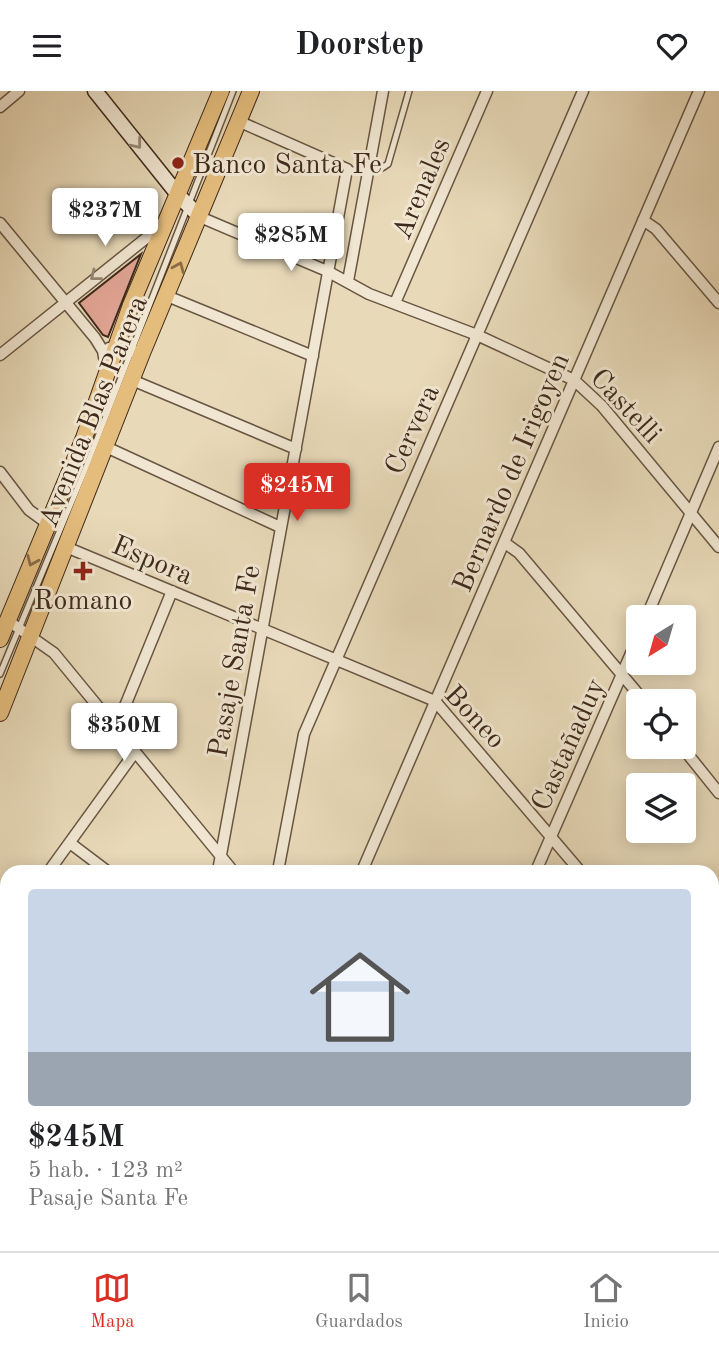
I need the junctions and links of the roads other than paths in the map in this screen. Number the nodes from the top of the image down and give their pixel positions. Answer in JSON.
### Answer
{"nodes":[{"id":1,"x":19,"y":91,"type":"edge"},
{"id":2,"x":95,"y":91,"type":"edge"},
{"id":3,"x":221,"y":91,"type":"edge"},
{"id":4,"x":233,"y":91,"type":"edge"},
{"id":5,"x":251,"y":91,"type":"edge"},
{"id":6,"x":383,"y":91,"type":"edge"},
{"id":7,"x":409,"y":91,"type":"edge"},
{"id":8,"x":487,"y":91,"type":"edge"},
{"id":9,"x":583,"y":91,"type":"edge"},
{"id":10,"x":699,"y":91,"type":"edge"},
{"id":11,"x":0,"y":107,"type":"edge"},
{"id":12,"x":238,"y":121,"type":"junction"},
{"id":13,"x":347,"y":169,"type":"junction"},
{"id":14,"x":367,"y":173,"type":"junction"},
{"id":15,"x":183,"y":201,"type":"junction"},
{"id":16,"x":200,"y":217,"type":"junction"},
{"id":17,"x":643,"y":220,"type":"junction"},
{"id":18,"x":166,"y":222,"type":"junction"},
{"id":19,"x":0,"y":223,"type":"edge"},
{"id":20,"x":327,"y":271,"type":"junction"},
{"id":21,"x":348,"y":281,"type":"junction"},
{"id":22,"x":167,"y":296,"type":"junction"},
{"id":23,"x":64,"y":301,"type":"junction"},
{"id":24,"x":395,"y":303,"type":"junction"},
{"id":25,"x":719,"y":303,"type":"edge"},
{"id":26,"x":477,"y":335,"type":"junction"},
{"id":27,"x":95,"y":338,"type":"junction"},
{"id":28,"x":128,"y":351,"type":"junction"},
{"id":29,"x":0,"y":355,"type":"edge"},
{"id":30,"x":313,"y":356,"type":"junction"},
{"id":31,"x":106,"y":371,"type":"junction"},
{"id":32,"x":132,"y":380,"type":"junction"},
{"id":33,"x":574,"y":380,"type":"junction"},
{"id":34,"x":106,"y":446,"type":"junction"},
{"id":35,"x":719,"y":447,"type":"edge"},
{"id":36,"x":296,"y":449,"type":"junction"},
{"id":37,"x":0,"y":473,"type":"edge"},
{"id":38,"x":691,"y":512,"type":"junction"},
{"id":39,"x":48,"y":524,"type":"junction"},
{"id":40,"x":280,"y":527,"type":"junction"},
{"id":41,"x":505,"y":543,"type":"junction"},
{"id":42,"x":66,"y":547,"type":"junction"},
{"id":43,"x":719,"y":547,"type":"edge"},
{"id":44,"x":172,"y":591,"type":"junction"},
{"id":45,"x":652,"y":605,"type":"edge"},
{"id":46,"x":19,"y":627,"type":"junction"},
{"id":47,"x":262,"y":629,"type":"junction"},
{"id":48,"x":0,"y":639,"type":"edge"},
{"id":49,"x":335,"y":659,"type":"junction"},
{"id":50,"x":626,"y":664,"type":"edge"},
{"id":51,"x":622,"y":673,"type":"junction"},
{"id":52,"x":0,"y":674,"type":"edge"},
{"id":53,"x":635,"y":689,"type":"edge"},
{"id":54,"x":435,"y":701,"type":"junction"},
{"id":55,"x":0,"y":713,"type":"edge"},
{"id":56,"x":116,"y":728,"type":"junction"},
{"id":57,"x":135,"y":752,"type":"junction"},
{"id":58,"x":692,"y":759,"type":"edge"},
{"id":59,"x":719,"y":793,"type":"edge"},
{"id":60,"x":552,"y":836,"type":"junction"},
{"id":61,"x":70,"y":843,"type":"junction"},
{"id":62,"x":220,"y":857,"type":"junction"},
{"id":63,"x":54,"y":865,"type":"edge"},
{"id":64,"x":99,"y":865,"type":"edge"},
{"id":65,"x":219,"y":865,"type":"edge"},
{"id":66,"x":227,"y":865,"type":"edge"},
{"id":67,"x":279,"y":865,"type":"edge"},
{"id":68,"x":369,"y":865,"type":"edge"},
{"id":69,"x":539,"y":865,"type":"edge"},
{"id":70,"x":575,"y":865,"type":"edge"}],
"edges":[{"from":1,"to":11,"type":"street"},
{"from":2,"to":15,"type":"main road","one_way":true},
{"from":3,"to":15,"type":"main road","name":"Avenida Blas Parera"},
{"from":4,"to":15,"type":"lane"},
{"from":5,"to":12,"type":"main road","name":"Avenida Blas Parera"},
{"from":6,"to":14,"type":"street"},
{"from":7,"to":14,"type":"lane"},
{"from":8,"to":24,"type":"street","name":"Arenales"},
{"from":9,"to":26,"type":"street","name":"Cervera"},
{"from":10,"to":17,"type":"street","name":"Bernardo de Irigoyen"},
{"from":12,"to":13,"type":"street"},
{"from":12,"to":16,"type":"main road","name":"Avenida Blas Parera"},
{"from":13,"to":14,"type":"lane"},
{"from":13,"to":20,"type":"street","name":"Pasaje Santa Fe"},
{"from":14,"to":21,"type":"street"},
{"from":15,"to":16,"type":"main road"},
{"from":15,"to":18,"type":"main road","name":"Avenida Blas Parera"},
{"from":15,"to":28,"type":"lane"},
{"from":16,"to":20,"type":"street","name":"Castelli"},
{"from":22,"to":16,"type":"main road","name":"Avenida Blas Parera","one_way":true},
{"from":17,"to":25,"type":"street"},
{"from":17,"to":33,"type":"street","name":"Bernardo de Irigoyen"},
{"from":18,"to":23,"type":"street","one_way":true},
{"from":18,"to":28,"type":"main road","name":"Avenida Blas Parera"},
{"from":19,"to":23,"type":"street"},
{"from":20,"to":21,"type":"street","name":"Castelli"},
{"from":20,"to":30,"type":"street","name":"Pasaje Santa Fe"},
{"from":21,"to":24,"type":"street","name":"Castelli"},
{"from":22,"to":28,"type":"main road","name":"Avenida Blas Parera"},
{"from":22,"to":30,"type":"street"},
{"from":23,"to":27,"type":"street"},
{"from":23,"to":29,"type":"street"},
{"from":24,"to":26,"type":"street","name":"Castelli"},
{"from":26,"to":33,"type":"street","name":"Castelli"},
{"from":26,"to":49,"type":"street","name":"Cervera"},
{"from":27,"to":28,"type":"street"},
{"from":27,"to":31,"type":"street"},
{"from":28,"to":31,"type":"main road","name":"Avenida Blas Parera"},
{"from":28,"to":32,"type":"main road","name":"Avenida Blas Parera"},
{"from":28,"to":46,"type":"lane"},
{"from":30,"to":36,"type":"street","name":"Pasaje Santa Fe"},
{"from":31,"to":39,"type":"main road","name":"Avenida Blas Parera"},
{"from":32,"to":34,"type":"main road","name":"Avenida Blas Parera"},
{"from":32,"to":36,"type":"street"},
{"from":33,"to":38,"type":"street","name":"Castelli"},
{"from":33,"to":41,"type":"street","name":"Bernardo de Irigoyen"},
{"from":34,"to":40,"type":"street"},
{"from":34,"to":42,"type":"main road","name":"Avenida Blas Parera"},
{"from":35,"to":38,"type":"street"},
{"from":36,"to":40,"type":"street","name":"Pasaje Santa Fe"},
{"from":37,"to":39,"type":"street"},
{"from":38,"to":43,"type":"street","name":"Castelli"},
{"from":38,"to":45,"type":"street"},
{"from":39,"to":46,"type":"main road","name":"Avenida Blas Parera","one_way":true},
{"from":40,"to":47,"type":"street","name":"Pasaje Santa Fe"},
{"from":41,"to":51,"type":"street"},
{"from":41,"to":54,"type":"street","name":"Bernardo de Irigoyen"},
{"from":42,"to":44,"type":"street","name":"Espora"},
{"from":42,"to":46,"type":"main road","name":"Avenida Blas Parera"},
{"from":44,"to":47,"type":"street","name":"Espora"},
{"from":44,"to":56,"type":"street"},
{"from":46,"to":48,"type":"main road","name":"Avenida Blas Parera"},
{"from":46,"to":52,"type":"lane"},
{"from":46,"to":55,"type":"main road","name":"Avenida Blas Parera"},
{"from":46,"to":56,"type":"street"},
{"from":47,"to":49,"type":"street","name":"Boneo"},
{"from":47,"to":62,"type":"street","name":"Pasaje Santa Fe"},
{"from":49,"to":54,"type":"street","name":"Boneo"},
{"from":49,"to":67,"type":"street","name":"Cervera"},
{"from":50,"to":51,"type":"street","name":"Castañaduy"},
{"from":51,"to":53,"type":"street"},
{"from":51,"to":60,"type":"street","name":"Castañaduy"},
{"from":54,"to":60,"type":"street","name":"Boneo"},
{"from":54,"to":68,"type":"street","name":"Bernardo de Irigoyen"},
{"from":56,"to":57,"type":"street"},
{"from":57,"to":61,"type":"street"},
{"from":57,"to":62,"type":"street"},
{"from":58,"to":59,"type":"street"},
{"from":60,"to":69,"type":"street","name":"Castañaduy"},
{"from":60,"to":70,"type":"street","name":"Boneo"},
{"from":61,"to":63,"type":"street"},
{"from":61,"to":64,"type":"street"},
{"from":62,"to":65,"type":"street","name":"Pasaje Santa Fe"},
{"from":62,"to":66,"type":"street"}]}
